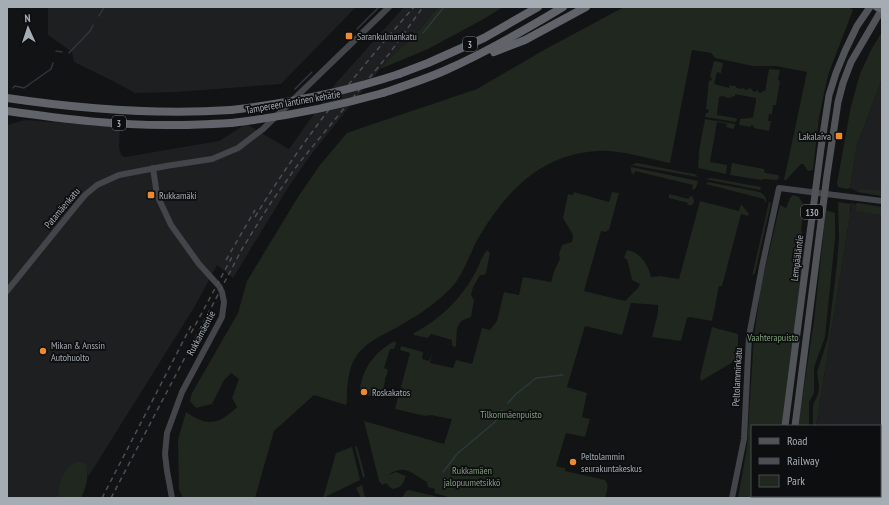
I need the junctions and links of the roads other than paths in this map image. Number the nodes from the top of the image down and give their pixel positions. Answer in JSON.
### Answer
{"nodes":[{"id":1,"x":389,"y":7,"type":"edge"},
{"id":2,"x":538,"y":7,"type":"edge"},
{"id":3,"x":563,"y":7,"type":"edge"},
{"id":4,"x":586,"y":7,"type":"edge"},
{"id":5,"x":870,"y":7,"type":"edge"},
{"id":6,"x":877,"y":7,"type":"edge"},
{"id":7,"x":882,"y":9,"type":"edge"},
{"id":8,"x":461,"y":63,"type":"junction"},
{"id":9,"x":7,"y":98,"type":"edge"},
{"id":10,"x":7,"y":111,"type":"edge"},
{"id":11,"x":153,"y":168,"type":"junction"},
{"id":12,"x":815,"y":192,"type":"junction"},
{"id":13,"x":825,"y":194,"type":"junction"},
{"id":14,"x":882,"y":201,"type":"edge"},
{"id":15,"x":7,"y":291,"type":"edge"},
{"id":16,"x":785,"y":425,"type":"edge"},
{"id":17,"x":795,"y":425,"type":"edge"},
{"id":18,"x":172,"y":498,"type":"edge"},
{"id":19,"x":732,"y":498,"type":"edge"}],
"edges":[{"from":1,"to":11,"type":"main road"},
{"from":2,"to":9,"type":"highway","name":"Tampereen läntinen kehätie","number":"3","bridge":true},
{"from":3,"to":8,"type":"highway","name":"Tampereen läntinen kehätie"},
{"from":4,"to":8,"type":"highway","number":"3"},
{"from":5,"to":12,"type":"main road","name":"Lempääläntie","number":"130"},
{"from":6,"to":7,"type":"highway"},
{"from":7,"to":13,"type":"main road","name":"Lempääläntie","number":"130"},
{"from":8,"to":10,"type":"highway","name":"Tampereen läntinen kehätie","number":"3","bridge":true},
{"from":11,"to":15,"type":"main road","name":"Patamäenkatu"},
{"from":11,"to":18,"type":"main road","name":"Rukkamäentie"},
{"from":12,"to":13,"type":"main road"},
{"from":12,"to":16,"type":"main road","name":"Lempääläntie","number":"130"},
{"from":12,"to":19,"type":"main road","name":"Peltolamminkatu"},
{"from":13,"to":14,"type":"main road"},
{"from":13,"to":17,"type":"main road","name":"Lempääläntie","number":"130"}]}
